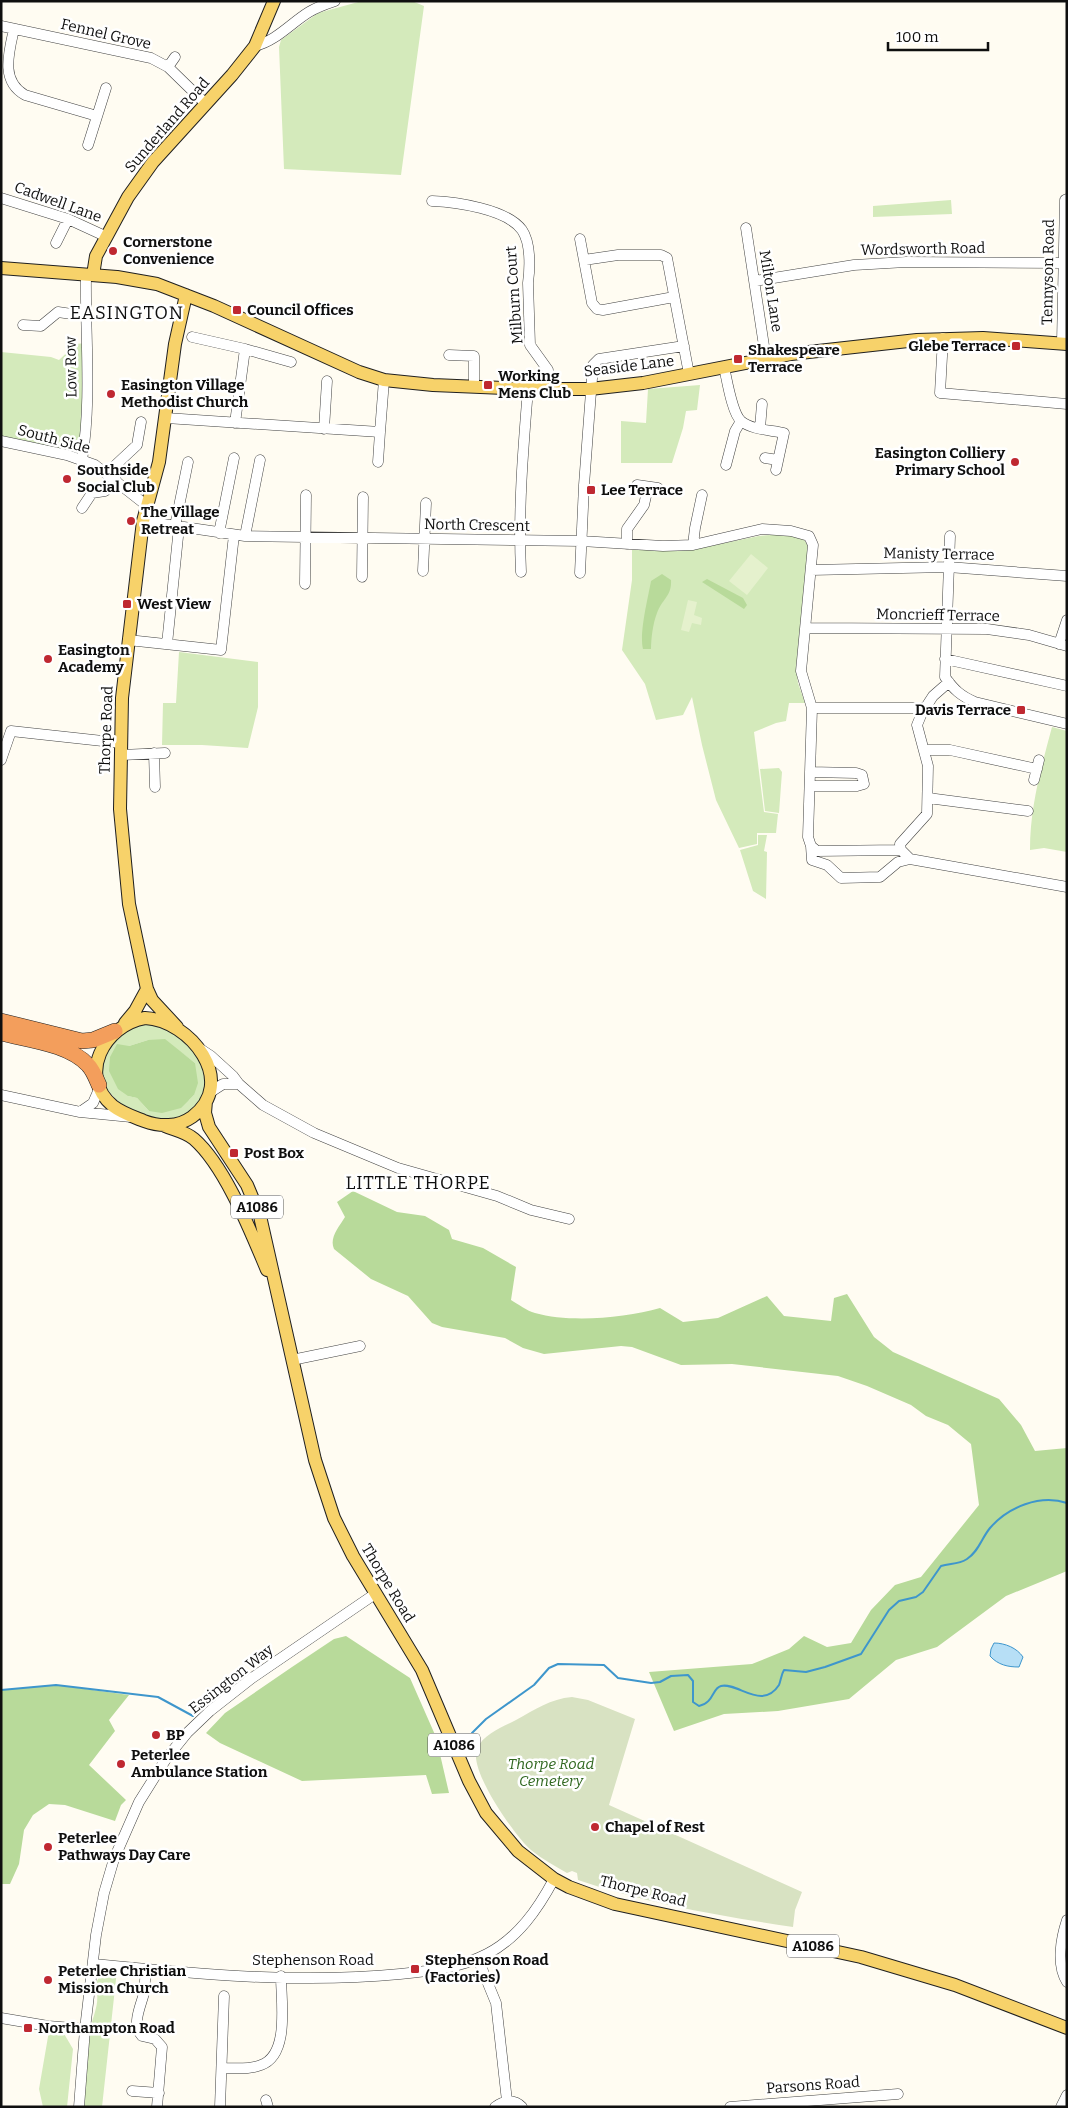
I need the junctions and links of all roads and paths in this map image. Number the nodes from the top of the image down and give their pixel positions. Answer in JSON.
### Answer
{"nodes":[{"id":1,"x":274,"y":1,"type":"edge"},
{"id":2,"x":335,"y":1,"type":"edge"},
{"id":3,"x":1,"y":26,"type":"edge"},
{"id":4,"x":264,"y":26,"type":"junction"},
{"id":5,"x":14,"y":29,"type":"junction"},
{"id":6,"x":277,"y":35,"type":"junction"},
{"id":7,"x":255,"y":46,"type":"junction"},
{"id":8,"x":175,"y":58,"type":"dead end"},
{"id":9,"x":168,"y":67,"type":"junction"},
{"id":10,"x":106,"y":88,"type":"dead end"},
{"id":11,"x":206,"y":104,"type":"junction"},
{"id":12,"x":97,"y":116,"type":"junction"},
{"id":13,"x":88,"y":146,"type":"dead end"},
{"id":14,"x":1,"y":198,"type":"edge"},
{"id":15,"x":1066,"y":199,"type":"edge"},
{"id":16,"x":432,"y":201,"type":"dead end"},
{"id":17,"x":68,"y":219,"type":"junction"},
{"id":18,"x":746,"y":228,"type":"dead end"},
{"id":19,"x":1066,"y":234,"type":"edge"},
{"id":20,"x":105,"y":236,"type":"junction"},
{"id":21,"x":580,"y":239,"type":"dead end"},
{"id":22,"x":56,"y":243,"type":"dead end"},
{"id":23,"x":584,"y":260,"type":"junction"},
{"id":24,"x":1064,"y":263,"type":"junction"},
{"id":25,"x":1,"y":268,"type":"edge"},
{"id":26,"x":89,"y":275,"type":"junction"},
{"id":27,"x":755,"y":281,"type":"junction"},
{"id":28,"x":186,"y":295,"type":"junction"},
{"id":29,"x":674,"y":297,"type":"junction"},
{"id":30,"x":1065,"y":300,"type":"edge"},
{"id":31,"x":85,"y":316,"type":"junction"},
{"id":32,"x":23,"y":325,"type":"dead end"},
{"id":33,"x":192,"y":337,"type":"dead end"},
{"id":34,"x":943,"y":338,"type":"junction"},
{"id":35,"x":1064,"y":344,"type":"edge"},
{"id":36,"x":684,"y":346,"type":"junction"},
{"id":37,"x":245,"y":349,"type":"junction"},
{"id":38,"x":449,"y":355,"type":"dead end"},
{"id":39,"x":766,"y":359,"type":"junction"},
{"id":40,"x":291,"y":362,"type":"dead end"},
{"id":41,"x":724,"y":367,"type":"junction"},
{"id":42,"x":689,"y":374,"type":"junction"},
{"id":43,"x":384,"y":380,"type":"junction"},
{"id":44,"x":327,"y":381,"type":"dead end"},
{"id":45,"x":474,"y":387,"type":"junction"},
{"id":46,"x":528,"y":389,"type":"junction"},
{"id":47,"x":547,"y":389,"type":"junction"},
{"id":48,"x":590,"y":389,"type":"junction"},
{"id":49,"x":762,"y":404,"type":"dead end"},
{"id":50,"x":1067,"y":404,"type":"edge"},
{"id":51,"x":166,"y":418,"type":"junction"},
{"id":52,"x":741,"y":421,"type":"junction"},
{"id":53,"x":141,"y":422,"type":"dead end"},
{"id":54,"x":234,"y":423,"type":"junction"},
{"id":55,"x":324,"y":428,"type":"junction"},
{"id":56,"x":760,"y":428,"type":"junction"},
{"id":57,"x":380,"y":432,"type":"junction"},
{"id":58,"x":1,"y":441,"type":"edge"},
{"id":59,"x":234,"y":458,"type":"dead end"},
{"id":60,"x":765,"y":458,"type":"dead end"},
{"id":61,"x":82,"y":460,"type":"junction"},
{"id":62,"x":260,"y":460,"type":"dead end"},
{"id":63,"x":738,"y":460,"type":"dead end"},
{"id":64,"x":188,"y":462,"type":"dead end"},
{"id":65,"x":378,"y":462,"type":"dead end"},
{"id":66,"x":107,"y":473,"type":"junction"},
{"id":67,"x":116,"y":480,"type":"junction"},
{"id":68,"x":637,"y":485,"type":"dead end"},
{"id":69,"x":306,"y":494,"type":"dead end"},
{"id":70,"x":702,"y":495,"type":"dead end"},
{"id":71,"x":363,"y":497,"type":"dead end"},
{"id":72,"x":426,"y":503,"type":"dead end"},
{"id":73,"x":146,"y":505,"type":"junction"},
{"id":74,"x":82,"y":508,"type":"dead end"},
{"id":75,"x":143,"y":521,"type":"junction"},
{"id":76,"x":177,"y":526,"type":"junction"},
{"id":77,"x":219,"y":533,"type":"junction"},
{"id":78,"x":234,"y":535,"type":"junction"},
{"id":79,"x":245,"y":536,"type":"junction"},
{"id":80,"x":950,"y":536,"type":"dead end"},
{"id":81,"x":305,"y":537,"type":"junction"},
{"id":82,"x":363,"y":538,"type":"junction"},
{"id":83,"x":424,"y":539,"type":"junction"},
{"id":84,"x":520,"y":540,"type":"junction"},
{"id":85,"x":581,"y":541,"type":"junction"},
{"id":86,"x":627,"y":544,"type":"junction"},
{"id":87,"x":694,"y":545,"type":"junction"},
{"id":88,"x":948,"y":567,"type":"junction"},
{"id":89,"x":811,"y":570,"type":"junction"},
{"id":90,"x":423,"y":571,"type":"dead end"},
{"id":91,"x":521,"y":572,"type":"dead end"},
{"id":92,"x":580,"y":573,"type":"dead end"},
{"id":93,"x":1067,"y":576,"type":"edge"},
{"id":94,"x":362,"y":577,"type":"dead end"},
{"id":95,"x":305,"y":584,"type":"dead end"},
{"id":96,"x":1067,"y":620,"type":"edge"},
{"id":97,"x":806,"y":628,"type":"junction"},
{"id":98,"x":946,"y":629,"type":"junction"},
{"id":99,"x":128,"y":640,"type":"junction"},
{"id":100,"x":167,"y":644,"type":"junction"},
{"id":101,"x":1063,"y":645,"type":"edge"},
{"id":102,"x":945,"y":660,"type":"junction"},
{"id":103,"x":949,"y":682,"type":"junction"},
{"id":104,"x":1067,"y":686,"type":"edge"},
{"id":105,"x":812,"y":708,"type":"junction"},
{"id":106,"x":925,"y":708,"type":"junction"},
{"id":107,"x":1066,"y":724,"type":"edge"},
{"id":108,"x":121,"y":749,"type":"junction"},
{"id":109,"x":925,"y":750,"type":"junction"},
{"id":110,"x":154,"y":753,"type":"junction"},
{"id":111,"x":165,"y":753,"type":"dead end"},
{"id":112,"x":1,"y":760,"type":"edge"},
{"id":113,"x":1037,"y":770,"type":"dead end"},
{"id":114,"x":810,"y":772,"type":"junction"},
{"id":115,"x":810,"y":786,"type":"junction"},
{"id":116,"x":155,"y":787,"type":"dead end"},
{"id":117,"x":928,"y":798,"type":"junction"},
{"id":118,"x":1022,"y":807,"type":"dead end"},
{"id":119,"x":811,"y":846,"type":"junction"},
{"id":120,"x":901,"y":850,"type":"junction"},
{"id":121,"x":910,"y":859,"type":"junction"},
{"id":122,"x":1066,"y":886,"type":"edge"},
{"id":123,"x":147,"y":989,"type":"junction"},
{"id":124,"x":1,"y":1021,"type":"edge"},
{"id":125,"x":120,"y":1027,"type":"junction"},
{"id":126,"x":177,"y":1027,"type":"junction"},
{"id":127,"x":1,"y":1033,"type":"edge"},
{"id":128,"x":196,"y":1046,"type":"junction"},
{"id":129,"x":239,"y":1084,"type":"junction"},
{"id":130,"x":100,"y":1086,"type":"junction"},
{"id":131,"x":1,"y":1094,"type":"edge"},
{"id":132,"x":207,"y":1097,"type":"junction"},
{"id":133,"x":80,"y":1112,"type":"junction"},
{"id":134,"x":135,"y":1118,"type":"junction"},
{"id":135,"x":163,"y":1126,"type":"junction"},
{"id":136,"x":569,"y":1219,"type":"dead end"},
{"id":137,"x":279,"y":1298,"type":"junction"},
{"id":138,"x":360,"y":1346,"type":"dead end"},
{"id":139,"x":292,"y":1360,"type":"junction"},
{"id":140,"x":375,"y":1594,"type":"junction"},
{"id":141,"x":554,"y":1879,"type":"junction"},
{"id":142,"x":1067,"y":1920,"type":"edge"},
{"id":143,"x":478,"y":1959,"type":"junction"},
{"id":144,"x":94,"y":1964,"type":"junction"},
{"id":145,"x":146,"y":1969,"type":"junction"},
{"id":146,"x":1065,"y":1974,"type":"edge"},
{"id":147,"x":281,"y":1976,"type":"junction"},
{"id":148,"x":224,"y":1996,"type":"dead end"},
{"id":149,"x":1,"y":2018,"type":"edge"},
{"id":150,"x":1067,"y":2028,"type":"edge"},
{"id":151,"x":85,"y":2029,"type":"junction"},
{"id":152,"x":222,"y":2068,"type":"junction"},
{"id":153,"x":132,"y":2091,"type":"dead end"},
{"id":154,"x":159,"y":2093,"type":"junction"},
{"id":155,"x":898,"y":2094,"type":"dead end"},
{"id":156,"x":1067,"y":2094,"type":"edge"},
{"id":157,"x":507,"y":2101,"type":"junction"},
{"id":158,"x":811,"y":2104,"type":"edge"},
{"id":159,"x":79,"y":2107,"type":"edge"},
{"id":160,"x":157,"y":2107,"type":"edge"},
{"id":161,"x":220,"y":2107,"type":"edge"},
{"id":162,"x":496,"y":2107,"type":"edge"},
{"id":163,"x":522,"y":2107,"type":"edge"},
{"id":164,"x":730,"y":2107,"type":"edge"},
{"id":165,"x":1061,"y":2107,"type":"edge"}],
"edges":[{"from":1,"to":4,"type":"main road","name":"Sunderland Road"},
{"from":2,"to":6,"type":"street"},
{"from":3,"to":5,"type":"street","name":"Fennel Grove"},
{"from":4,"to":6,"type":"street"},
{"from":4,"to":7,"type":"main road","name":"Sunderland Road"},
{"from":5,"to":9,"type":"street","name":"Fennel Grove"},
{"from":5,"to":12,"type":"street"},
{"from":6,"to":7,"type":"street"},
{"from":7,"to":11,"type":"main road","name":"Sunderland Road"},
{"from":8,"to":9,"type":"street"},
{"from":9,"to":11,"type":"street","name":"Fennel Grove"},
{"from":10,"to":12,"type":"street"},
{"from":11,"to":20,"type":"main road","name":"Sunderland Road"},
{"from":12,"to":13,"type":"street"},
{"from":14,"to":17,"type":"street","name":"Cadwell Lane"},
{"from":15,"to":19,"type":"street","name":"Tennyson Road"},
{"from":16,"to":47,"type":"street","name":"Milburn Court"},
{"from":17,"to":20,"type":"street","name":"Cadwell Lane"},
{"from":17,"to":22,"type":"street"},
{"from":18,"to":27,"type":"street","name":"Milton Lane"},
{"from":19,"to":24,"type":"street","name":"Tennyson Road"},
{"from":20,"to":26,"type":"main road","name":"Sunderland Road"},
{"from":21,"to":23,"type":"street"},
{"from":23,"to":29,"type":"street"},
{"from":23,"to":29,"type":"street"},
{"from":24,"to":27,"type":"street","name":"Wordsworth Road"},
{"from":24,"to":30,"type":"street","name":"Tennyson Road"},
{"from":25,"to":26,"type":"main road","name":"Seaside Lane"},
{"from":26,"to":28,"type":"main road","name":"Seaside Lane"},
{"from":26,"to":31,"type":"street","name":"Low Row"},
{"from":27,"to":39,"type":"street","name":"Milton Lane"},
{"from":28,"to":43,"type":"main road","name":"Seaside Lane"},
{"from":28,"to":51,"type":"main road","name":"Thorpe Road"},
{"from":29,"to":36,"type":"street"},
{"from":30,"to":35,"type":"street","name":"Tennyson Road"},
{"from":31,"to":32,"type":"street"},
{"from":31,"to":61,"type":"street","name":"Low Row"},
{"from":33,"to":37,"type":"street"},
{"from":34,"to":35,"type":"main road","name":"Seaside Lane"},
{"from":34,"to":39,"type":"main road","name":"Seaside Lane"},
{"from":34,"to":50,"type":"street"},
{"from":36,"to":42,"type":"street"},
{"from":36,"to":48,"type":"street"},
{"from":37,"to":40,"type":"street"},
{"from":37,"to":54,"type":"street"},
{"from":38,"to":45,"type":"street"},
{"from":39,"to":41,"type":"main road","name":"Seaside Lane"},
{"from":41,"to":42,"type":"main road","name":"Seaside Lane"},
{"from":41,"to":52,"type":"street"},
{"from":42,"to":48,"type":"main road","name":"Seaside Lane"},
{"from":43,"to":45,"type":"main road","name":"Seaside Lane"},
{"from":43,"to":57,"type":"street"},
{"from":44,"to":55,"type":"street"},
{"from":45,"to":46,"type":"main road","name":"Seaside Lane"},
{"from":46,"to":47,"type":"main road","name":"Seaside Lane"},
{"from":46,"to":84,"type":"street"},
{"from":47,"to":48,"type":"main road","name":"Seaside Lane"},
{"from":48,"to":85,"type":"street"},
{"from":49,"to":56,"type":"street"},
{"from":51,"to":54,"type":"street"},
{"from":51,"to":73,"type":"main road","name":"Thorpe Road"},
{"from":52,"to":56,"type":"street"},
{"from":52,"to":63,"type":"street"},
{"from":53,"to":66,"type":"street"},
{"from":54,"to":55,"type":"street"},
{"from":55,"to":57,"type":"street"},
{"from":56,"to":60,"type":"street"},
{"from":57,"to":65,"type":"street"},
{"from":58,"to":61,"type":"street","name":"South Side"},
{"from":59,"to":77,"type":"street"},
{"from":61,"to":66,"type":"street","name":"South Side"},
{"from":62,"to":79,"type":"street"},
{"from":64,"to":76,"type":"street"},
{"from":66,"to":67,"type":"street","name":"South Side"},
{"from":67,"to":73,"type":"street","name":"South Side"},
{"from":67,"to":74,"type":"street"},
{"from":68,"to":86,"type":"street"},
{"from":69,"to":81,"type":"street"},
{"from":70,"to":87,"type":"street"},
{"from":71,"to":82,"type":"street"},
{"from":72,"to":83,"type":"street"},
{"from":73,"to":75,"type":"main road","name":"Thorpe Road"},
{"from":75,"to":76,"type":"street","name":"North Crescent"},
{"from":75,"to":99,"type":"main road","name":"Thorpe Road"},
{"from":76,"to":77,"type":"street","name":"North Crescent"},
{"from":76,"to":100,"type":"street"},
{"from":77,"to":78,"type":"street","name":"North Crescent"},
{"from":78,"to":79,"type":"street","name":"North Crescent"},
{"from":78,"to":100,"type":"street"},
{"from":79,"to":81,"type":"street","name":"North Crescent"},
{"from":80,"to":88,"type":"street"},
{"from":81,"to":82,"type":"street","name":"North Crescent"},
{"from":81,"to":95,"type":"street"},
{"from":82,"to":83,"type":"street","name":"North Crescent"},
{"from":82,"to":94,"type":"street"},
{"from":83,"to":84,"type":"street","name":"North Crescent"},
{"from":83,"to":90,"type":"street"},
{"from":84,"to":85,"type":"street","name":"North Crescent"},
{"from":84,"to":91,"type":"street"},
{"from":85,"to":86,"type":"street","name":"North Crescent"},
{"from":85,"to":92,"type":"street"},
{"from":86,"to":87,"type":"street","name":"North Crescent"},
{"from":87,"to":89,"type":"street","name":"North Crescent"},
{"from":88,"to":89,"type":"street","name":"Manisty Terrace"},
{"from":88,"to":93,"type":"street","name":"Manisty Terrace"},
{"from":88,"to":98,"type":"street"},
{"from":89,"to":97,"type":"street"},
{"from":96,"to":101,"type":"street"},
{"from":97,"to":98,"type":"street","name":"Moncrieff Terrace"},
{"from":97,"to":105,"type":"street"},
{"from":98,"to":101,"type":"street","name":"Moncrieff Terrace"},
{"from":98,"to":102,"type":"street"},
{"from":99,"to":100,"type":"street"},
{"from":99,"to":108,"type":"main road","name":"Thorpe Road"},
{"from":102,"to":103,"type":"street"},
{"from":102,"to":104,"type":"street"},
{"from":103,"to":106,"type":"street"},
{"from":103,"to":107,"type":"street"},
{"from":105,"to":106,"type":"street"},
{"from":105,"to":114,"type":"street"},
{"from":106,"to":109,"type":"street"},
{"from":108,"to":110,"type":"street"},
{"from":108,"to":112,"type":"street"},
{"from":108,"to":123,"type":"main road","name":"Thorpe Road"},
{"from":109,"to":113,"type":"street"},
{"from":109,"to":117,"type":"street"},
{"from":110,"to":111,"type":"street"},
{"from":110,"to":116,"type":"street"},
{"from":114,"to":115,"type":"street"},
{"from":114,"to":115,"type":"street"},
{"from":115,"to":119,"type":"street"},
{"from":117,"to":118,"type":"street"},
{"from":117,"to":120,"type":"street"},
{"from":119,"to":120,"type":"street"},
{"from":119,"to":121,"type":"street"},
{"from":120,"to":121,"type":"street"},
{"from":121,"to":122,"type":"street"},
{"from":123,"to":125,"type":"main road"},
{"from":123,"to":126,"type":"main road","name":"Thorpe Road"},
{"from":124,"to":125,"type":"highway"},
{"from":125,"to":126,"type":"main road"},
{"from":125,"to":130,"type":"main road"},
{"from":126,"to":128,"type":"main road"},
{"from":127,"to":130,"type":"highway"},
{"from":128,"to":129,"type":"street"},
{"from":128,"to":132,"type":"main road"},
{"from":129,"to":132,"type":"street"},
{"from":129,"to":136,"type":"street"},
{"from":130,"to":133,"type":"street"},
{"from":130,"to":134,"type":"main road"},
{"from":131,"to":133,"type":"street"},
{"from":132,"to":135,"type":"main road"},
{"from":132,"to":137,"type":"main road","name":"Thorpe Road","number":"A1086"},
{"from":133,"to":134,"type":"street"},
{"from":134,"to":135,"type":"main road"},
{"from":135,"to":137,"type":"main road","name":"Thorpe Road","number":"A1086"},
{"from":137,"to":139,"type":"main road","name":"Thorpe Road","number":"A1086"},
{"from":138,"to":139,"type":"street"},
{"from":139,"to":140,"type":"main road","name":"Thorpe Road","number":"A1086"},
{"from":140,"to":141,"type":"main road","name":"Thorpe Road","number":"A1086"},
{"from":140,"to":144,"type":"street","name":"Essington Way"},
{"from":141,"to":143,"type":"street","name":"Stephenson Road"},
{"from":141,"to":150,"type":"main road","name":"Thorpe Road","number":"A1086"},
{"from":142,"to":146,"type":"street"},
{"from":143,"to":147,"type":"street","name":"Stephenson Road"},
{"from":143,"to":157,"type":"street"},
{"from":144,"to":145,"type":"street","name":"Stephenson Road"},
{"from":144,"to":151,"type":"street","name":"Essington Way"},
{"from":145,"to":147,"type":"street","name":"Stephenson Road"},
{"from":145,"to":154,"type":"street"},
{"from":147,"to":152,"type":"street"},
{"from":148,"to":152,"type":"street"},
{"from":149,"to":151,"type":"street"},
{"from":151,"to":159,"type":"street","name":"Essington Way"},
{"from":152,"to":161,"type":"street"},
{"from":153,"to":154,"type":"street"},
{"from":154,"to":160,"type":"street"},
{"from":155,"to":158,"type":"street","name":"Parsons Road"},
{"from":156,"to":165,"type":"street"},
{"from":157,"to":162,"type":"street"},
{"from":157,"to":163,"type":"street"},
{"from":158,"to":164,"type":"street","name":"Parsons Road"}]}
